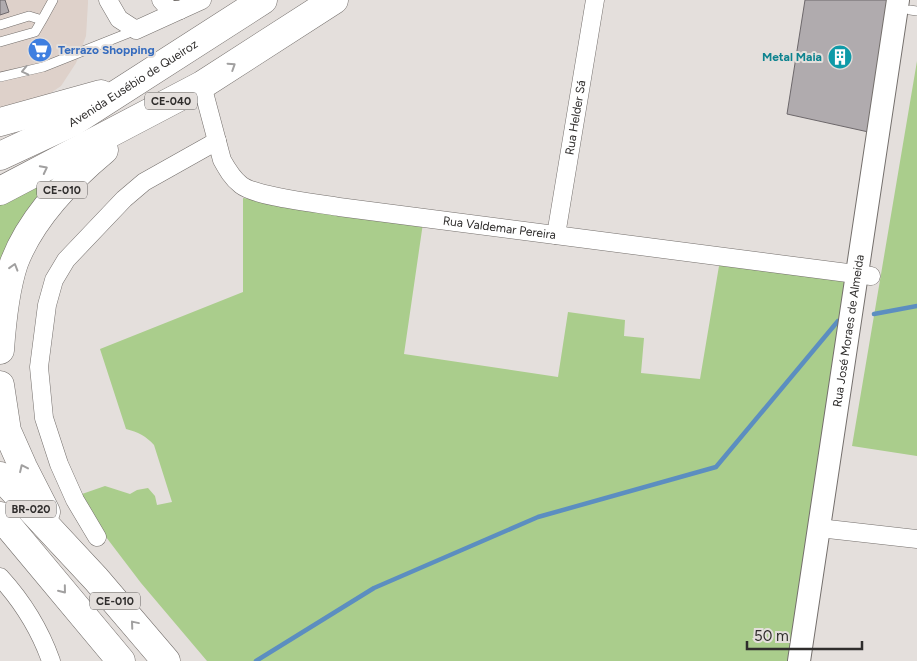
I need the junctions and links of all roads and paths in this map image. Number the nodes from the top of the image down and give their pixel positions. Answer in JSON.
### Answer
{"nodes":[{"id":1,"x":53,"y":0,"type":"edge"},
{"id":2,"x":108,"y":0,"type":"edge"},
{"id":3,"x":161,"y":0,"type":"edge"},
{"id":4,"x":202,"y":0,"type":"edge"},
{"id":5,"x":263,"y":0,"type":"edge"},
{"id":6,"x":334,"y":0,"type":"edge"},
{"id":7,"x":595,"y":0,"type":"edge"},
{"id":8,"x":909,"y":5,"type":"edge"},
{"id":9,"x":180,"y":10,"type":"junction"},
{"id":10,"x":42,"y":20,"type":"junction"},
{"id":11,"x":0,"y":25,"type":"edge"},
{"id":12,"x":136,"y":30,"type":"junction"},
{"id":13,"x":0,"y":42,"type":"edge"},
{"id":14,"x":0,"y":77,"type":"edge"},
{"id":15,"x":202,"y":85,"type":"junction"},
{"id":16,"x":131,"y":86,"type":"junction"},
{"id":17,"x":0,"y":122,"type":"edge"},
{"id":18,"x":217,"y":140,"type":"junction"},
{"id":19,"x":0,"y":156,"type":"edge"},
{"id":20,"x":0,"y":191,"type":"edge"},
{"id":21,"x":556,"y":235,"type":"junction"},
{"id":22,"x":864,"y":275,"type":"junction"},
{"id":23,"x":0,"y":350,"type":"edge"},
{"id":24,"x":0,"y":385,"type":"edge"},
{"id":25,"x":0,"y":476,"type":"edge"},
{"id":26,"x":0,"y":516,"type":"edge"},
{"id":27,"x":0,"y":524,"type":"edge"},
{"id":28,"x":825,"y":529,"type":"junction"},
{"id":29,"x":97,"y":537,"type":"dead end"},
{"id":30,"x":917,"y":539,"type":"edge"},
{"id":31,"x":62,"y":542,"type":"junction"},
{"id":32,"x":32,"y":552,"type":"junction"},
{"id":33,"x":0,"y":577,"type":"edge"},
{"id":34,"x":51,"y":661,"type":"edge"},
{"id":35,"x":121,"y":661,"type":"edge"},
{"id":36,"x":166,"y":661,"type":"edge"},
{"id":37,"x":799,"y":661,"type":"edge"},
{"id":38,"x":812,"y":661,"type":"edge"}],
"edges":[{"from":1,"to":10,"type":"lane"},
{"from":2,"to":12,"type":"street"},
{"from":3,"to":9,"type":"street"},
{"from":4,"to":9,"type":"street"},
{"from":5,"to":16,"type":"highway","name":"Avenida Eusébio de Queiroz","number":"CE-040"},
{"from":15,"to":6,"type":"highway","number":"CE-040","one_way":true},
{"from":7,"to":21,"type":"street","name":"Rua Helder Sá"},
{"from":8,"to":22,"type":"street","name":"Rua José Moraes de Almeida"},
{"from":9,"to":12,"type":"street"},
{"from":10,"to":11,"type":"lane"},
{"from":10,"to":13,"type":"lane"},
{"from":12,"to":14,"type":"lane","one_way":true},
{"from":15,"to":18,"type":"street","name":"Rua Valdemar Pereira"},
{"from":20,"to":15,"type":"highway","number":"CE-040","one_way":true},
{"from":23,"to":15,"type":"highway","number":"CE-010","one_way":true},
{"from":16,"to":17,"type":"highway"},
{"from":16,"to":19,"type":"highway","name":"Avenida Eusébio de Queiroz","number":"CE-040"},
{"from":18,"to":21,"type":"street","name":"Rua Valdemar Pereira"},
{"from":18,"to":29,"type":"street"},
{"from":21,"to":22,"type":"street","name":"Rua Valdemar Pereira"},
{"from":22,"to":28,"type":"street","name":"Rua José Moraes de Almeida"},
{"from":31,"to":24,"type":"highway","number":"CE-010","one_way":true},
{"from":25,"to":31,"type":"highway","number":"BR-020"},
{"from":26,"to":32,"type":"highway","number":"BR-020"},
{"from":27,"to":32,"type":"highway"},
{"from":28,"to":30,"type":"street"},
{"from":28,"to":37,"type":"street","name":"Rua José Moraes de Almeida"},
{"from":28,"to":38,"type":"street","name":"Rua José Moraes de Almeida"},
{"from":36,"to":31,"type":"highway","number":"CE-010","one_way":true},
{"from":32,"to":35,"type":"highway","number":"CE-010","one_way":true},
{"from":33,"to":34,"type":"street"}]}
